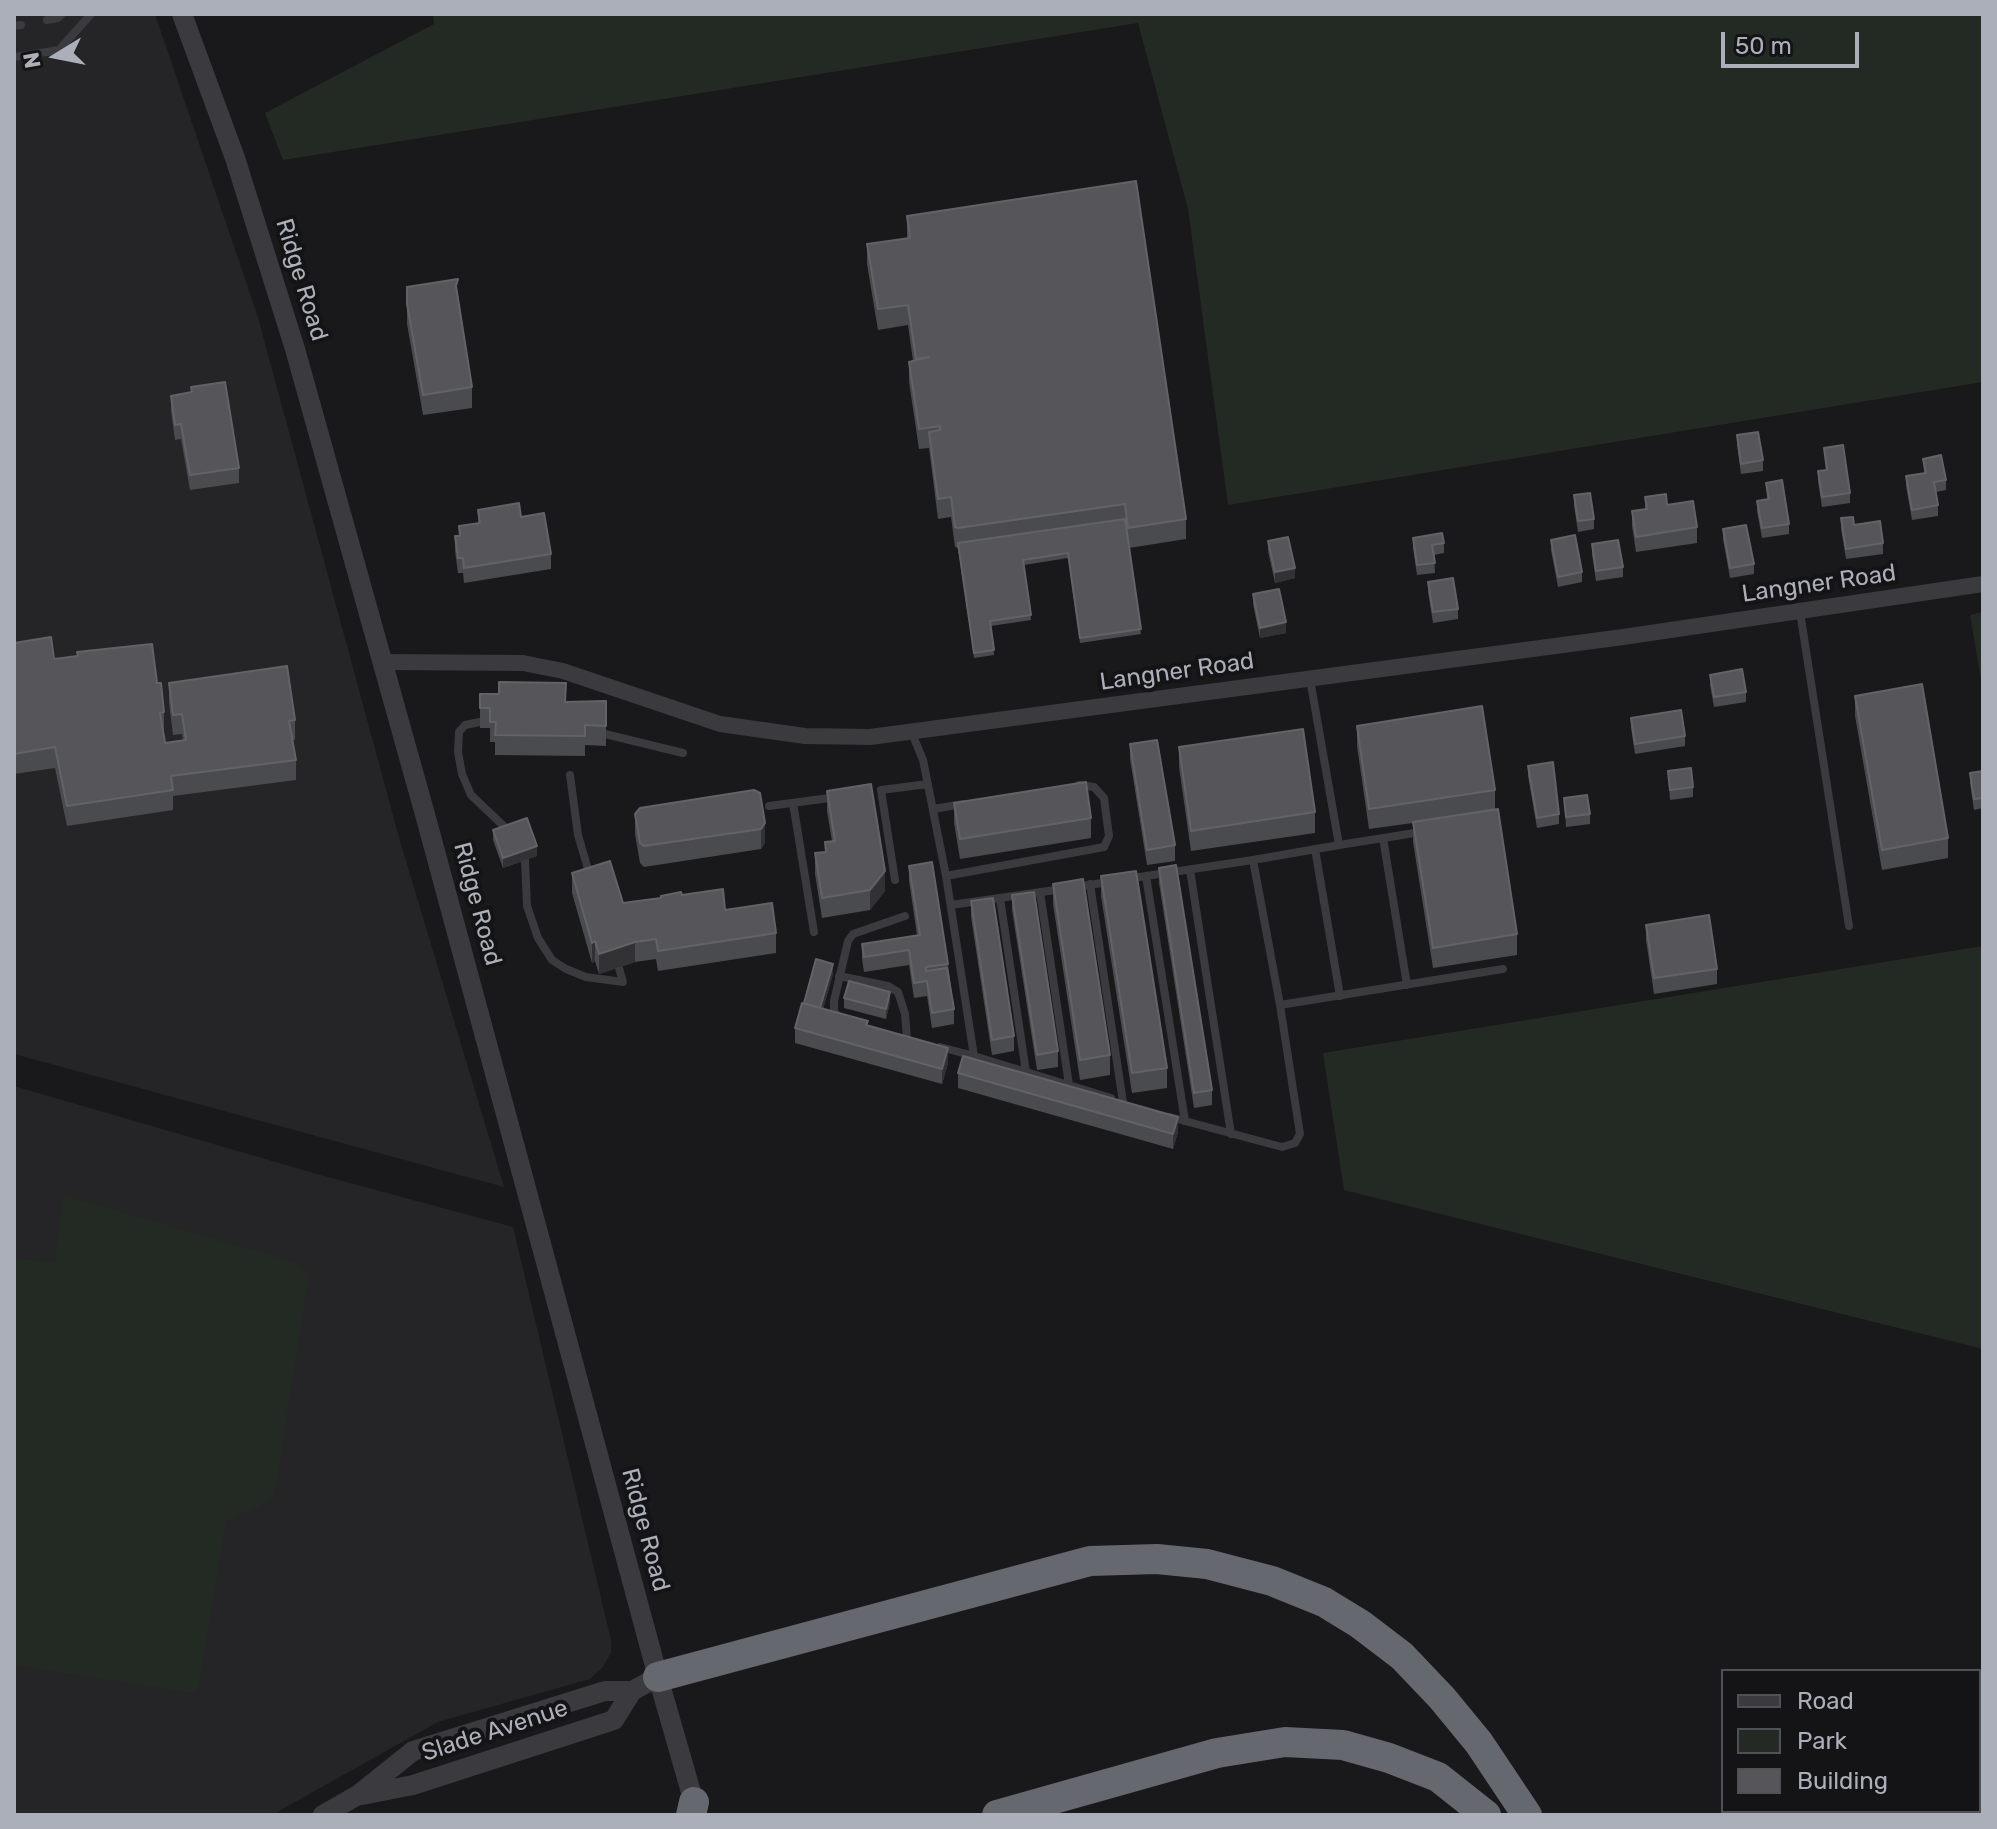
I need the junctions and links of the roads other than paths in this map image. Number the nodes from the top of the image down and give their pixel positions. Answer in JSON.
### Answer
{"nodes":[{"id":1,"x":62,"y":14,"type":"edge"},
{"id":2,"x":91,"y":14,"type":"edge"},
{"id":3,"x":182,"y":14,"type":"edge"},
{"id":4,"x":47,"y":20,"type":"dead end"},
{"id":5,"x":14,"y":57,"type":"edge"},
{"id":6,"x":1983,"y":584,"type":"edge"},
{"id":7,"x":1800,"y":612,"type":"junction"},
{"id":8,"x":383,"y":662,"type":"junction"},
{"id":9,"x":1309,"y":678,"type":"junction"},
{"id":10,"x":480,"y":722,"type":"edge"},
{"id":11,"x":911,"y":731,"type":"junction"},
{"id":12,"x":605,"y":734,"type":"edge"},
{"id":13,"x":683,"y":753,"type":"dead end"},
{"id":14,"x":570,"y":775,"type":"dead end"},
{"id":15,"x":928,"y":784,"type":"junction"},
{"id":16,"x":1062,"y":787,"type":"edge"},
{"id":17,"x":881,"y":790,"type":"junction"},
{"id":18,"x":867,"y":792,"type":"edge"},
{"id":19,"x":852,"y":794,"type":"edge"},
{"id":20,"x":976,"y":802,"type":"edge"},
{"id":21,"x":793,"y":803,"type":"junction"},
{"id":22,"x":769,"y":806,"type":"dead end"},
{"id":23,"x":933,"y":809,"type":"junction"},
{"id":24,"x":1429,"y":830,"type":"edge"},
{"id":25,"x":512,"y":833,"type":"edge"},
{"id":26,"x":1383,"y":838,"type":"junction"},
{"id":27,"x":1339,"y":845,"type":"junction"},
{"id":28,"x":1315,"y":849,"type":"junction"},
{"id":29,"x":525,"y":860,"type":"edge"},
{"id":30,"x":1253,"y":860,"type":"junction"},
{"id":31,"x":1190,"y":870,"type":"junction"},
{"id":32,"x":946,"y":876,"type":"junction"},
{"id":33,"x":1146,"y":876,"type":"junction"},
{"id":34,"x":895,"y":880,"type":"dead end"},
{"id":35,"x":1090,"y":884,"type":"junction"},
{"id":36,"x":593,"y":887,"type":"edge"},
{"id":37,"x":1040,"y":892,"type":"junction"},
{"id":38,"x":1000,"y":898,"type":"junction"},
{"id":39,"x":951,"y":905,"type":"junction"},
{"id":40,"x":905,"y":916,"type":"dead end"},
{"id":41,"x":1849,"y":926,"type":"dead end"},
{"id":42,"x":814,"y":932,"type":"dead end"},
{"id":43,"x":619,"y":968,"type":"edge"},
{"id":44,"x":1503,"y":969,"type":"dead end"},
{"id":45,"x":839,"y":976,"type":"junction"},
{"id":46,"x":1407,"y":985,"type":"junction"},
{"id":47,"x":1340,"y":996,"type":"junction"},
{"id":48,"x":1280,"y":1005,"type":"junction"},
{"id":49,"x":855,"y":1023,"type":"edge"},
{"id":50,"x":894,"y":1034,"type":"edge"},
{"id":51,"x":907,"y":1038,"type":"junction"},
{"id":52,"x":921,"y":1041,"type":"edge"},
{"id":53,"x":934,"y":1045,"type":"edge"},
{"id":54,"x":974,"y":1056,"type":"junction"},
{"id":55,"x":1026,"y":1072,"type":"junction"},
{"id":56,"x":1069,"y":1085,"type":"junction"},
{"id":57,"x":1123,"y":1102,"type":"junction"},
{"id":58,"x":1136,"y":1106,"type":"edge"},
{"id":59,"x":1160,"y":1114,"type":"edge"},
{"id":60,"x":1185,"y":1121,"type":"junction"},
{"id":61,"x":1231,"y":1134,"type":"junction"},
{"id":62,"x":645,"y":1684,"type":"junction"},
{"id":63,"x":358,"y":1795,"type":"junction"},
{"id":64,"x":694,"y":1811,"type":"edge"},
{"id":65,"x":323,"y":1815,"type":"edge"},
{"id":66,"x":997,"y":1815,"type":"edge"},
{"id":67,"x":1486,"y":1815,"type":"edge"},
{"id":68,"x":1527,"y":1815,"type":"edge"}],
"edges":[{"from":1,"to":4,"type":"lane"},
{"from":2,"to":5,"type":"lane"},
{"from":3,"to":8,"type":"street","name":"Ridge Road"},
{"from":6,"to":7,"type":"street","name":"Langner Road"},
{"from":7,"to":9,"type":"street","name":"Langner Road"},
{"from":7,"to":41,"type":"lane"},
{"from":8,"to":11,"type":"street","name":"Langner Road"},
{"from":8,"to":62,"type":"street","name":"Ridge Road"},
{"from":9,"to":11,"type":"street","name":"Langner Road"},
{"from":9,"to":27,"type":"lane"},
{"from":10,"to":25,"type":"lane"},
{"from":11,"to":15,"type":"lane"},
{"from":12,"to":13,"type":"lane"},
{"from":14,"to":36,"type":"lane"},
{"from":15,"to":17,"type":"lane"},
{"from":15,"to":23,"type":"lane"},
{"from":16,"to":32,"type":"lane"},
{"from":17,"to":18,"type":"lane"},
{"from":17,"to":34,"type":"lane"},
{"from":19,"to":21,"type":"lane"},
{"from":20,"to":23,"type":"lane"},
{"from":21,"to":22,"type":"lane"},
{"from":21,"to":42,"type":"lane"},
{"from":23,"to":32,"type":"lane"},
{"from":24,"to":26,"type":"lane"},
{"from":26,"to":27,"type":"lane"},
{"from":26,"to":46,"type":"lane"},
{"from":27,"to":28,"type":"lane"},
{"from":28,"to":30,"type":"lane"},
{"from":28,"to":47,"type":"lane"},
{"from":29,"to":43,"type":"lane"},
{"from":30,"to":31,"type":"lane"},
{"from":30,"to":48,"type":"lane"},
{"from":31,"to":33,"type":"lane"},
{"from":31,"to":61,"type":"lane"},
{"from":32,"to":39,"type":"lane"},
{"from":33,"to":35,"type":"lane"},
{"from":33,"to":60,"type":"lane"},
{"from":35,"to":37,"type":"lane"},
{"from":35,"to":57,"type":"lane"},
{"from":37,"to":38,"type":"lane"},
{"from":37,"to":56,"type":"lane"},
{"from":38,"to":39,"type":"lane"},
{"from":38,"to":55,"type":"lane"},
{"from":39,"to":54,"type":"lane"},
{"from":40,"to":45,"type":"lane"},
{"from":44,"to":46,"type":"lane"},
{"from":45,"to":49,"type":"lane"},
{"from":45,"to":51,"type":"lane"},
{"from":46,"to":47,"type":"lane"},
{"from":47,"to":48,"type":"lane"},
{"from":48,"to":61,"type":"lane"},
{"from":50,"to":51,"type":"lane"},
{"from":51,"to":52,"type":"lane"},
{"from":53,"to":54,"type":"lane"},
{"from":54,"to":55,"type":"lane"},
{"from":55,"to":56,"type":"lane"},
{"from":56,"to":57,"type":"lane"},
{"from":57,"to":58,"type":"lane"},
{"from":59,"to":60,"type":"lane"},
{"from":60,"to":61,"type":"lane"},
{"from":62,"to":63,"type":"street","name":"Slade Avenue"},
{"from":62,"to":63,"type":"street","name":"Slade Avenue"},
{"from":62,"to":64,"type":"street","name":"Ridge Road"},
{"from":62,"to":68,"type":"highway"},
{"from":63,"to":65,"type":"street","name":"Slade Avenue"},
{"from":66,"to":67,"type":"highway"}]}
